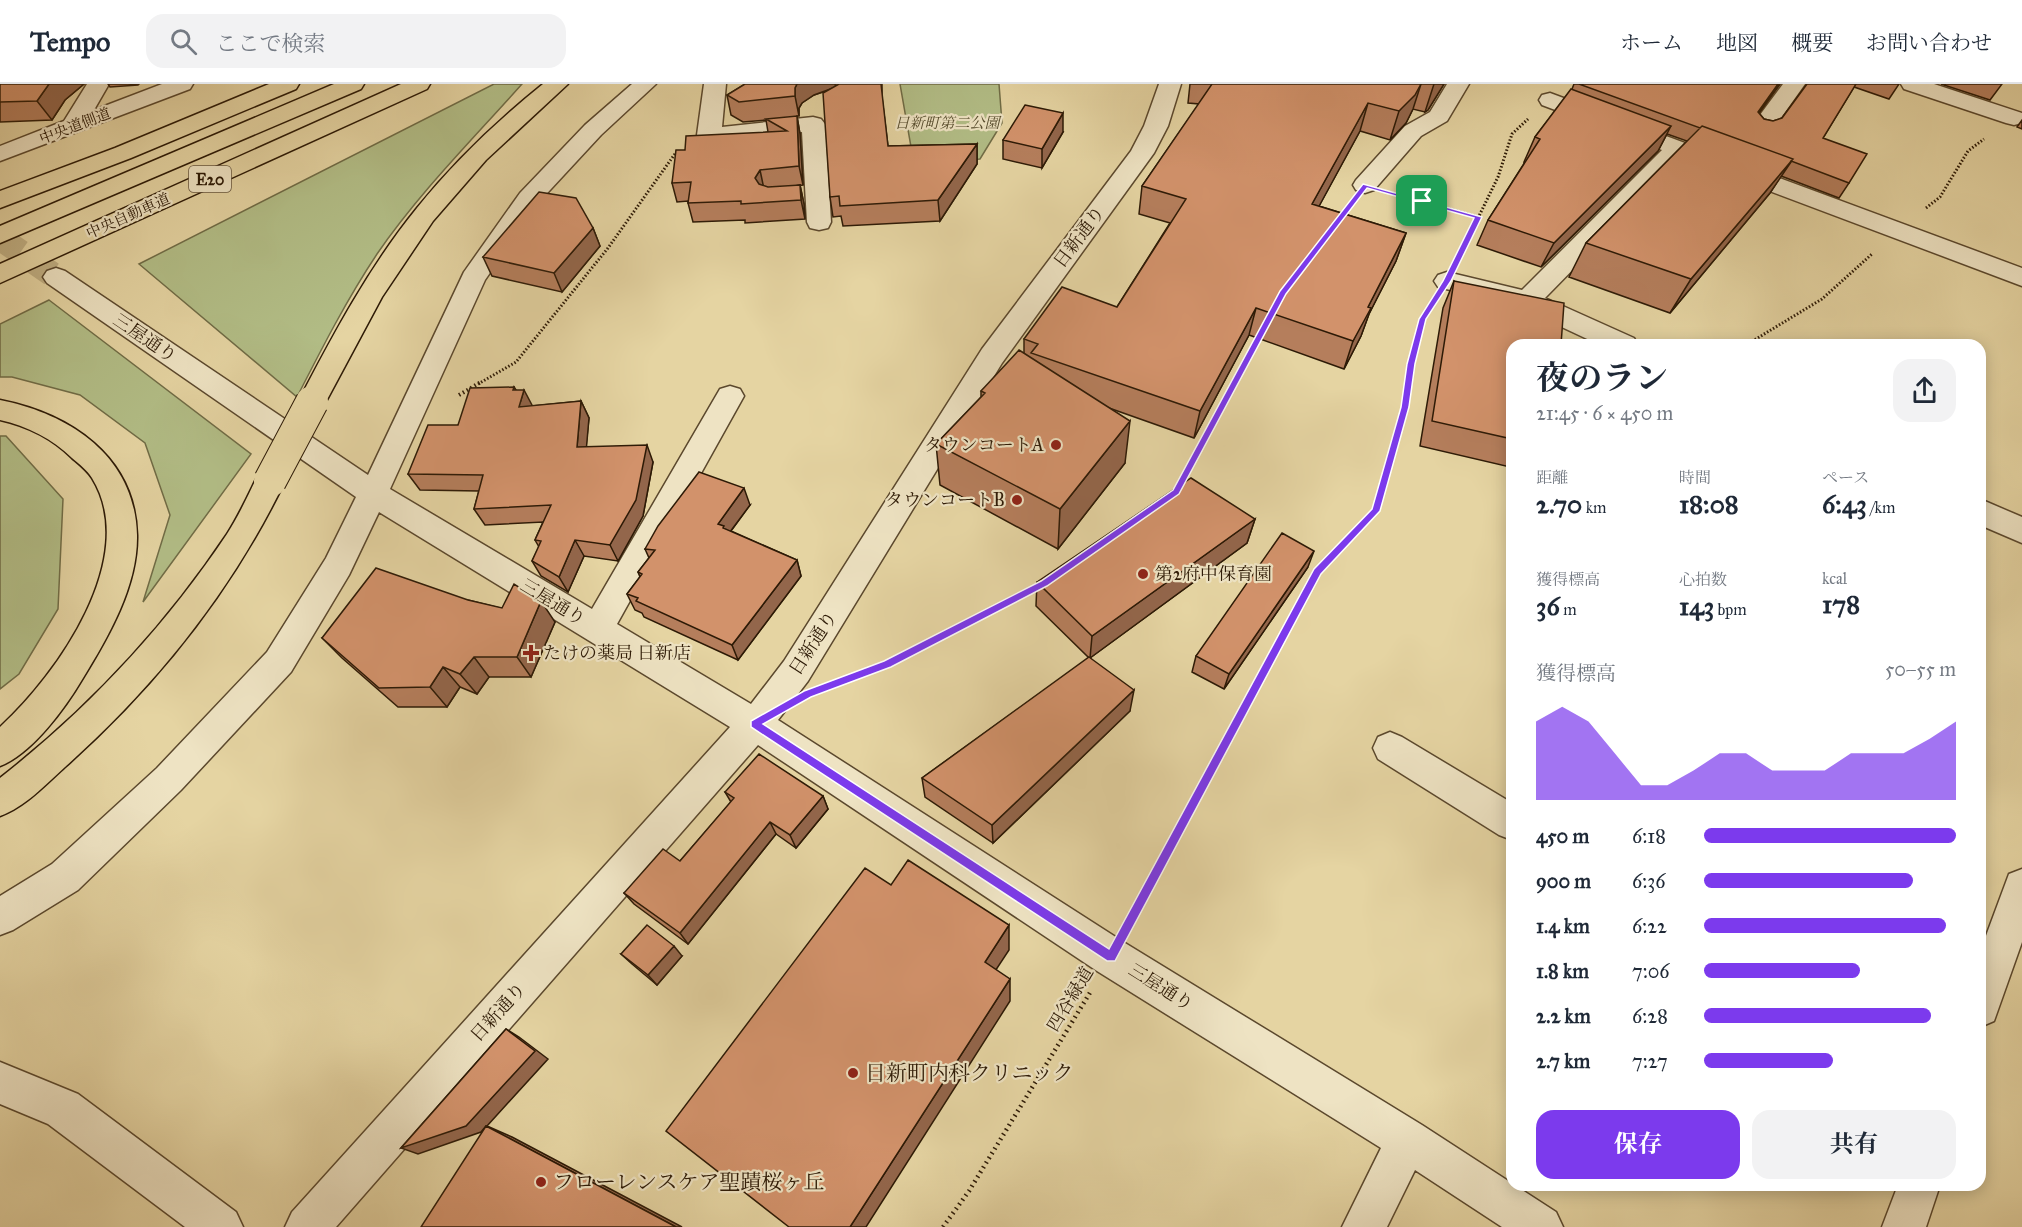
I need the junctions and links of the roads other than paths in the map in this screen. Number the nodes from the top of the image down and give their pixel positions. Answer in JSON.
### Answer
{"nodes":[{"id":1,"x":98,"y":84,"type":"edge"},
{"id":2,"x":183,"y":84,"type":"edge"},
{"id":3,"x":288,"y":84,"type":"edge"},
{"id":4,"x":352,"y":84,"type":"edge"},
{"id":5,"x":419,"y":84,"type":"edge"},
{"id":6,"x":557,"y":84,"type":"edge"},
{"id":7,"x":645,"y":84,"type":"edge"},
{"id":8,"x":715,"y":84,"type":"edge"},
{"id":9,"x":1170,"y":84,"type":"edge"},
{"id":10,"x":1458,"y":84,"type":"edge"},
{"id":11,"x":1794,"y":84,"type":"edge"},
{"id":12,"x":1912,"y":84,"type":"edge"},
{"id":13,"x":1550,"y":100,"type":"road end"},
{"id":14,"x":73,"y":126,"type":"junction"},
{"id":15,"x":1763,"y":127,"type":"edge"},
{"id":16,"x":2013,"y":127,"type":"edge"},
{"id":17,"x":1678,"y":148,"type":"junction"},
{"id":18,"x":0,"y":153,"type":"edge"},
{"id":19,"x":1365,"y":185,"type":"road end"},
{"id":20,"x":0,"y":200,"type":"edge"},
{"id":21,"x":819,"y":222,"type":"dead end"},
{"id":22,"x":0,"y":235,"type":"edge"},
{"id":23,"x":0,"y":274,"type":"edge"},
{"id":24,"x":56,"y":277,"type":"tunnel mouth"},
{"id":25,"x":2022,"y":277,"type":"edge"},
{"id":26,"x":1447,"y":281,"type":"road end"},
{"id":27,"x":1527,"y":300,"type":"junction"},
{"id":28,"x":1611,"y":339,"type":"edge"},
{"id":29,"x":730,"y":396,"type":"dead end"},
{"id":30,"x":0,"y":410,"type":"edge"},
{"id":31,"x":374,"y":494,"type":"junction"},
{"id":32,"x":1986,"y":514,"type":"edge"},
{"id":33,"x":2022,"y":531,"type":"edge"},
{"id":34,"x":598,"y":629,"type":"junction"},
{"id":35,"x":755,"y":724,"type":"junction"},
{"id":36,"x":1390,"y":748,"type":"dead end"},
{"id":37,"x":0,"y":750,"type":"edge"},
{"id":38,"x":0,"y":800,"type":"edge"},
{"id":39,"x":1506,"y":819,"type":"edge"},
{"id":40,"x":2022,"y":887,"type":"edge"},
{"id":41,"x":0,"y":917,"type":"edge"},
{"id":42,"x":1989,"y":950,"type":"edge"},
{"id":43,"x":1986,"y":969,"type":"edge"},
{"id":44,"x":0,"y":1083,"type":"edge"},
{"id":45,"x":1407,"y":1140,"type":"junction"},
{"id":46,"x":1917,"y":1191,"type":"edge"},
{"id":47,"x":221,"y":1227,"type":"edge"},
{"id":48,"x":307,"y":1227,"type":"edge"},
{"id":49,"x":1364,"y":1227,"type":"edge"},
{"id":50,"x":1541,"y":1227,"type":"edge"},
{"id":51,"x":1904,"y":1227,"type":"edge"}],
"edges":[{"from":1,"to":14,"type":"street"},
{"from":2,"to":14,"type":"street","name":"中央道側道"},
{"from":3,"to":20,"type":"highway"},
{"from":4,"to":22,"type":"highway","name":"中央自動車道","number":"E20"},
{"from":5,"to":23,"type":"highway","name":"中央自動車道","number":"E20"},
{"from":6,"to":38,"type":"highway","bridge":true},
{"from":7,"to":31,"type":"street"},
{"from":8,"to":21,"type":"street"},
{"from":9,"to":35,"type":"street","name":"日新通り"},
{"from":10,"to":19,"type":"street"},
{"from":11,"to":15,"type":"street"},
{"from":12,"to":16,"type":"street"},
{"from":13,"to":17,"type":"street"},
{"from":14,"to":18,"type":"street","name":"中央道側道"},
{"from":17,"to":25,"type":"street"},
{"from":17,"to":27,"type":"street"},
{"from":24,"to":31,"type":"street","name":"三屋通り"},
{"from":26,"to":27,"type":"street"},
{"from":27,"to":28,"type":"street"},
{"from":29,"to":34,"type":"street"},
{"from":30,"to":37,"type":"highway"},
{"from":31,"to":34,"type":"street","name":"三屋通り"},
{"from":31,"to":41,"type":"street"},
{"from":32,"to":33,"type":"street"},
{"from":34,"to":35,"type":"street","name":"三屋通り"},
{"from":35,"to":45,"type":"street","name":"三屋通り"},
{"from":35,"to":48,"type":"street","name":"日新通り"},
{"from":36,"to":39,"type":"street"},
{"from":40,"to":42,"type":"street"},
{"from":42,"to":43,"type":"street"},
{"from":44,"to":47,"type":"street"},
{"from":45,"to":49,"type":"street"},
{"from":45,"to":50,"type":"street","name":"三屋通り"},
{"from":46,"to":51,"type":"street"}]}
